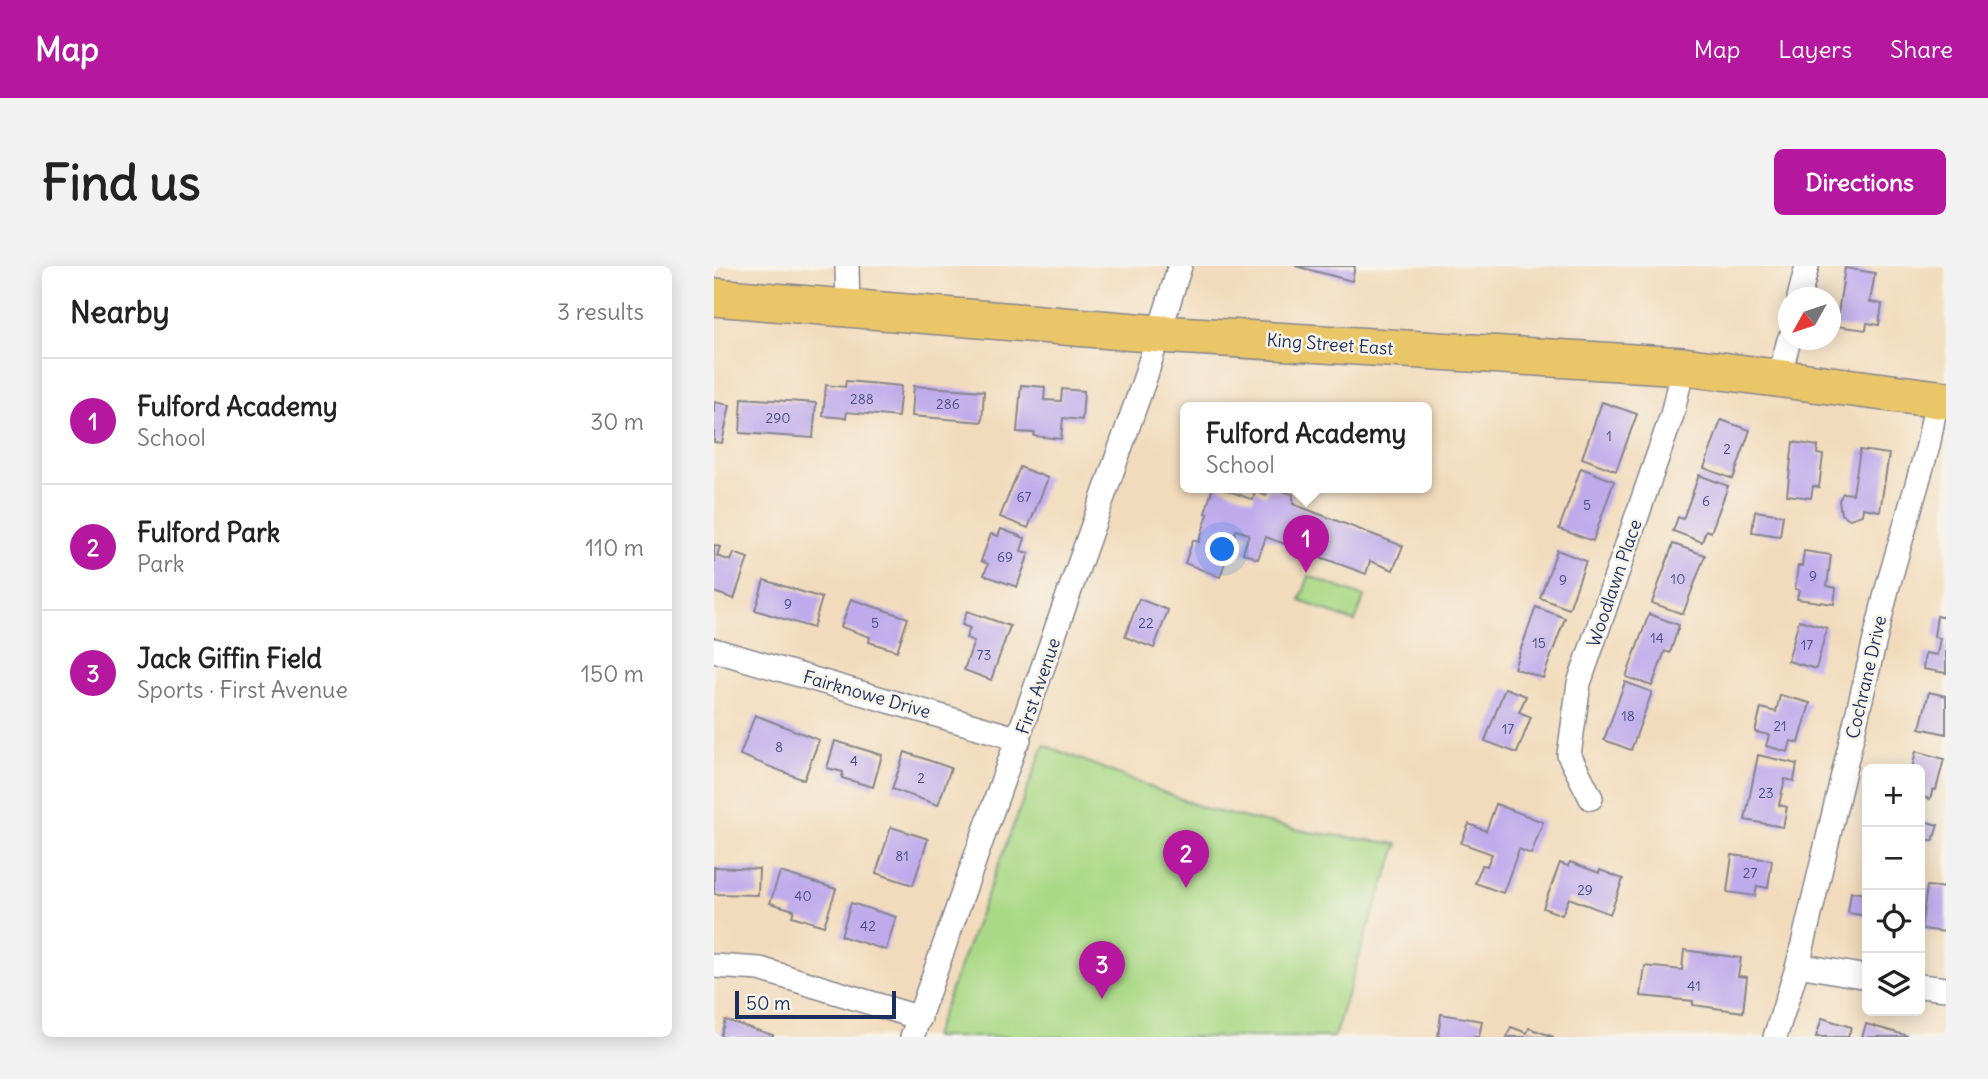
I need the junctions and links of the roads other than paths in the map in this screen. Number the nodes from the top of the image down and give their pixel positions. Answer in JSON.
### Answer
{"nodes":[{"id":1,"x":847,"y":266,"type":"edge"},
{"id":2,"x":1180,"y":266,"type":"edge"},
{"id":3,"x":1807,"y":266,"type":"edge"},
{"id":4,"x":1802,"y":287,"type":"edge"},
{"id":5,"x":714,"y":296,"type":"edge"},
{"id":6,"x":848,"y":308,"type":"junction"},
{"id":7,"x":1160,"y":334,"type":"junction"},
{"id":8,"x":1786,"y":350,"type":"edge"},
{"id":9,"x":1684,"y":366,"type":"junction"},
{"id":10,"x":1779,"y":377,"type":"junction"},
{"id":11,"x":1942,"y":399,"type":"edge"},
{"id":12,"x":714,"y":650,"type":"edge"},
{"id":13,"x":1019,"y":739,"type":"junction"},
{"id":14,"x":1591,"y":798,"type":"dead end"},
{"id":15,"x":1798,"y":965,"type":"junction"},
{"id":16,"x":714,"y":966,"type":"edge"},
{"id":17,"x":1862,"y":976,"type":"edge"},
{"id":18,"x":1925,"y":987,"type":"edge"},
{"id":19,"x":1946,"y":989,"type":"edge"},
{"id":20,"x":916,"y":1028,"type":"edge"},
{"id":21,"x":1775,"y":1037,"type":"edge"}],
"edges":[{"from":1,"to":6,"type":"street"},
{"from":2,"to":7,"type":"street","name":"First Avenue"},
{"from":3,"to":4,"type":"street"},
{"from":5,"to":6,"type":"main road","name":"King Street East"},
{"from":6,"to":7,"type":"main road","name":"King Street East"},
{"from":7,"to":9,"type":"main road","name":"King Street East"},
{"from":7,"to":13,"type":"street","name":"First Avenue"},
{"from":8,"to":10,"type":"street"},
{"from":9,"to":10,"type":"main road","name":"King Street East"},
{"from":9,"to":14,"type":"street","name":"Woodlawn Place"},
{"from":10,"to":11,"type":"main road","name":"King Street East"},
{"from":11,"to":15,"type":"street","name":"Cochrane Drive"},
{"from":12,"to":13,"type":"street","name":"Fairknowe Drive"},
{"from":13,"to":20,"type":"street","name":"First Avenue"},
{"from":15,"to":17,"type":"street"},
{"from":15,"to":21,"type":"street","name":"Cochrane Drive"},
{"from":16,"to":20,"type":"street"},
{"from":18,"to":19,"type":"street"}]}
